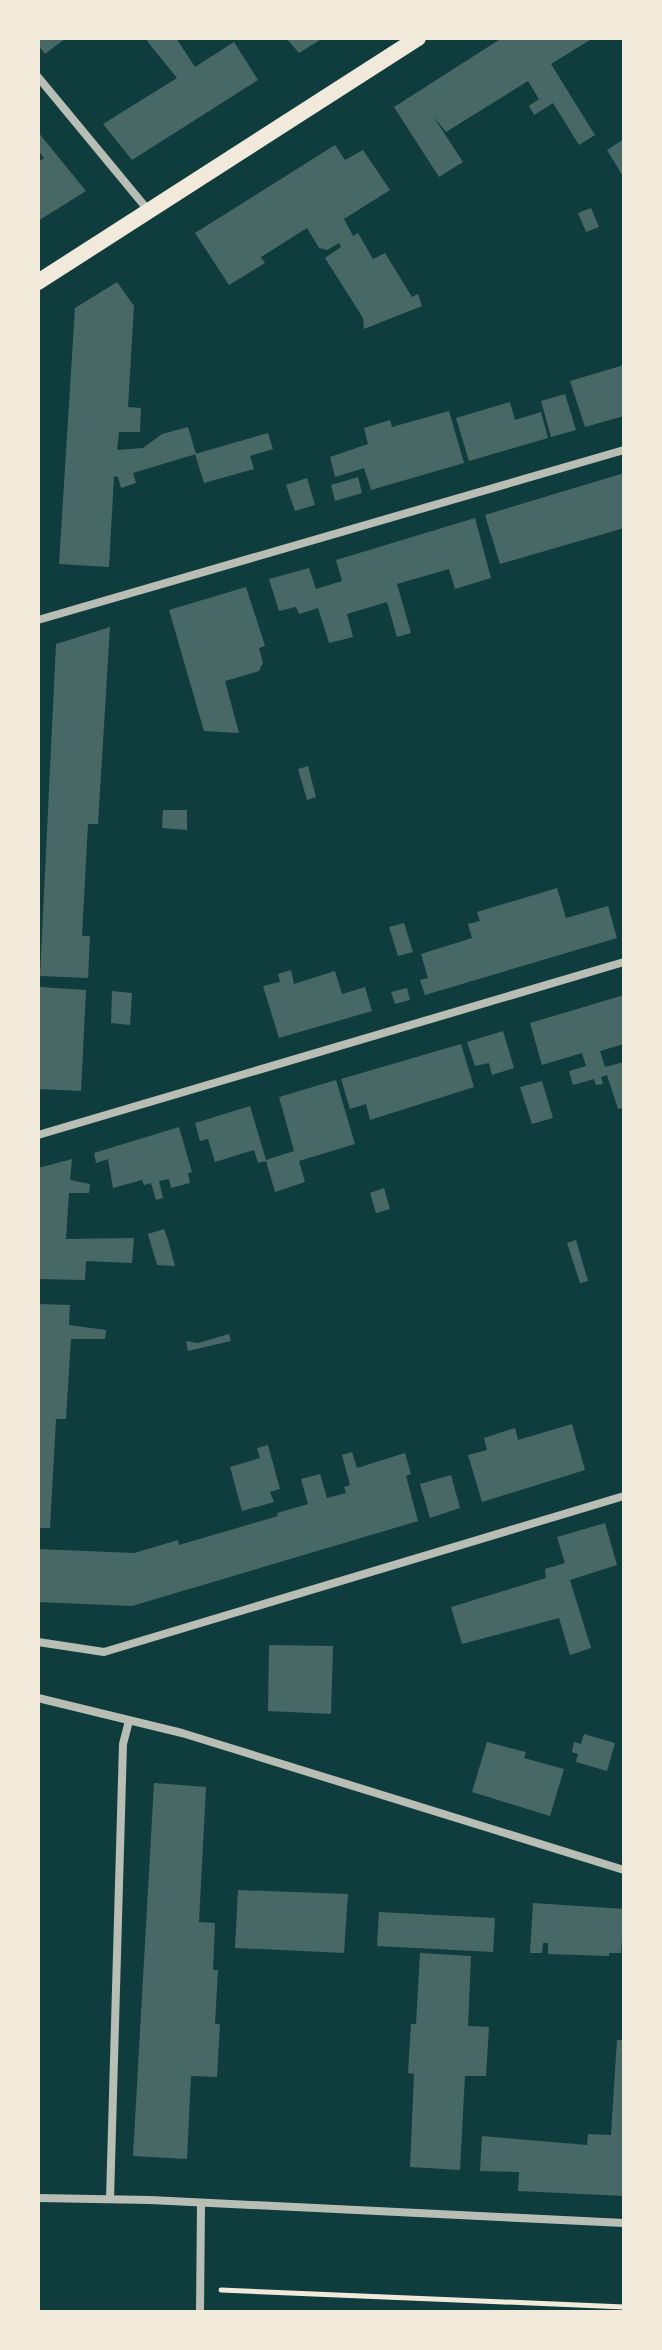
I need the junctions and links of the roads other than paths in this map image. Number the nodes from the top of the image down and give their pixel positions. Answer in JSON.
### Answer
{"nodes":[{"id":1,"x":418,"y":38,"type":"edge"},
{"id":2,"x":38,"y":77,"type":"edge"},
{"id":3,"x":148,"y":210,"type":"junction"},
{"id":4,"x":38,"y":282,"type":"edge"},
{"id":5,"x":624,"y":450,"type":"edge"},
{"id":6,"x":38,"y":620,"type":"edge"},
{"id":7,"x":624,"y":962,"type":"edge"},
{"id":8,"x":38,"y":1135,"type":"edge"},
{"id":9,"x":624,"y":1496,"type":"edge"},
{"id":10,"x":38,"y":1642,"type":"edge"},
{"id":11,"x":38,"y":1698,"type":"edge"},
{"id":12,"x":129,"y":1721,"type":"junction"},
{"id":13,"x":624,"y":1870,"type":"edge"},
{"id":14,"x":38,"y":2198,"type":"edge"},
{"id":15,"x":110,"y":2199,"type":"junction"},
{"id":16,"x":201,"y":2203,"type":"junction"},
{"id":17,"x":624,"y":2223,"type":"edge"},
{"id":18,"x":200,"y":2312,"type":"edge"}],
"edges":[{"from":1,"to":3,"type":"main road"},
{"from":2,"to":3,"type":"street"},
{"from":3,"to":4,"type":"main road"},
{"from":5,"to":6,"type":"street"},
{"from":7,"to":8,"type":"street"},
{"from":9,"to":10,"type":"street"},
{"from":11,"to":12,"type":"street"},
{"from":12,"to":13,"type":"street"},
{"from":12,"to":15,"type":"street"},
{"from":14,"to":15,"type":"street"},
{"from":15,"to":16,"type":"street"},
{"from":16,"to":17,"type":"street"},
{"from":16,"to":18,"type":"street"}]}
